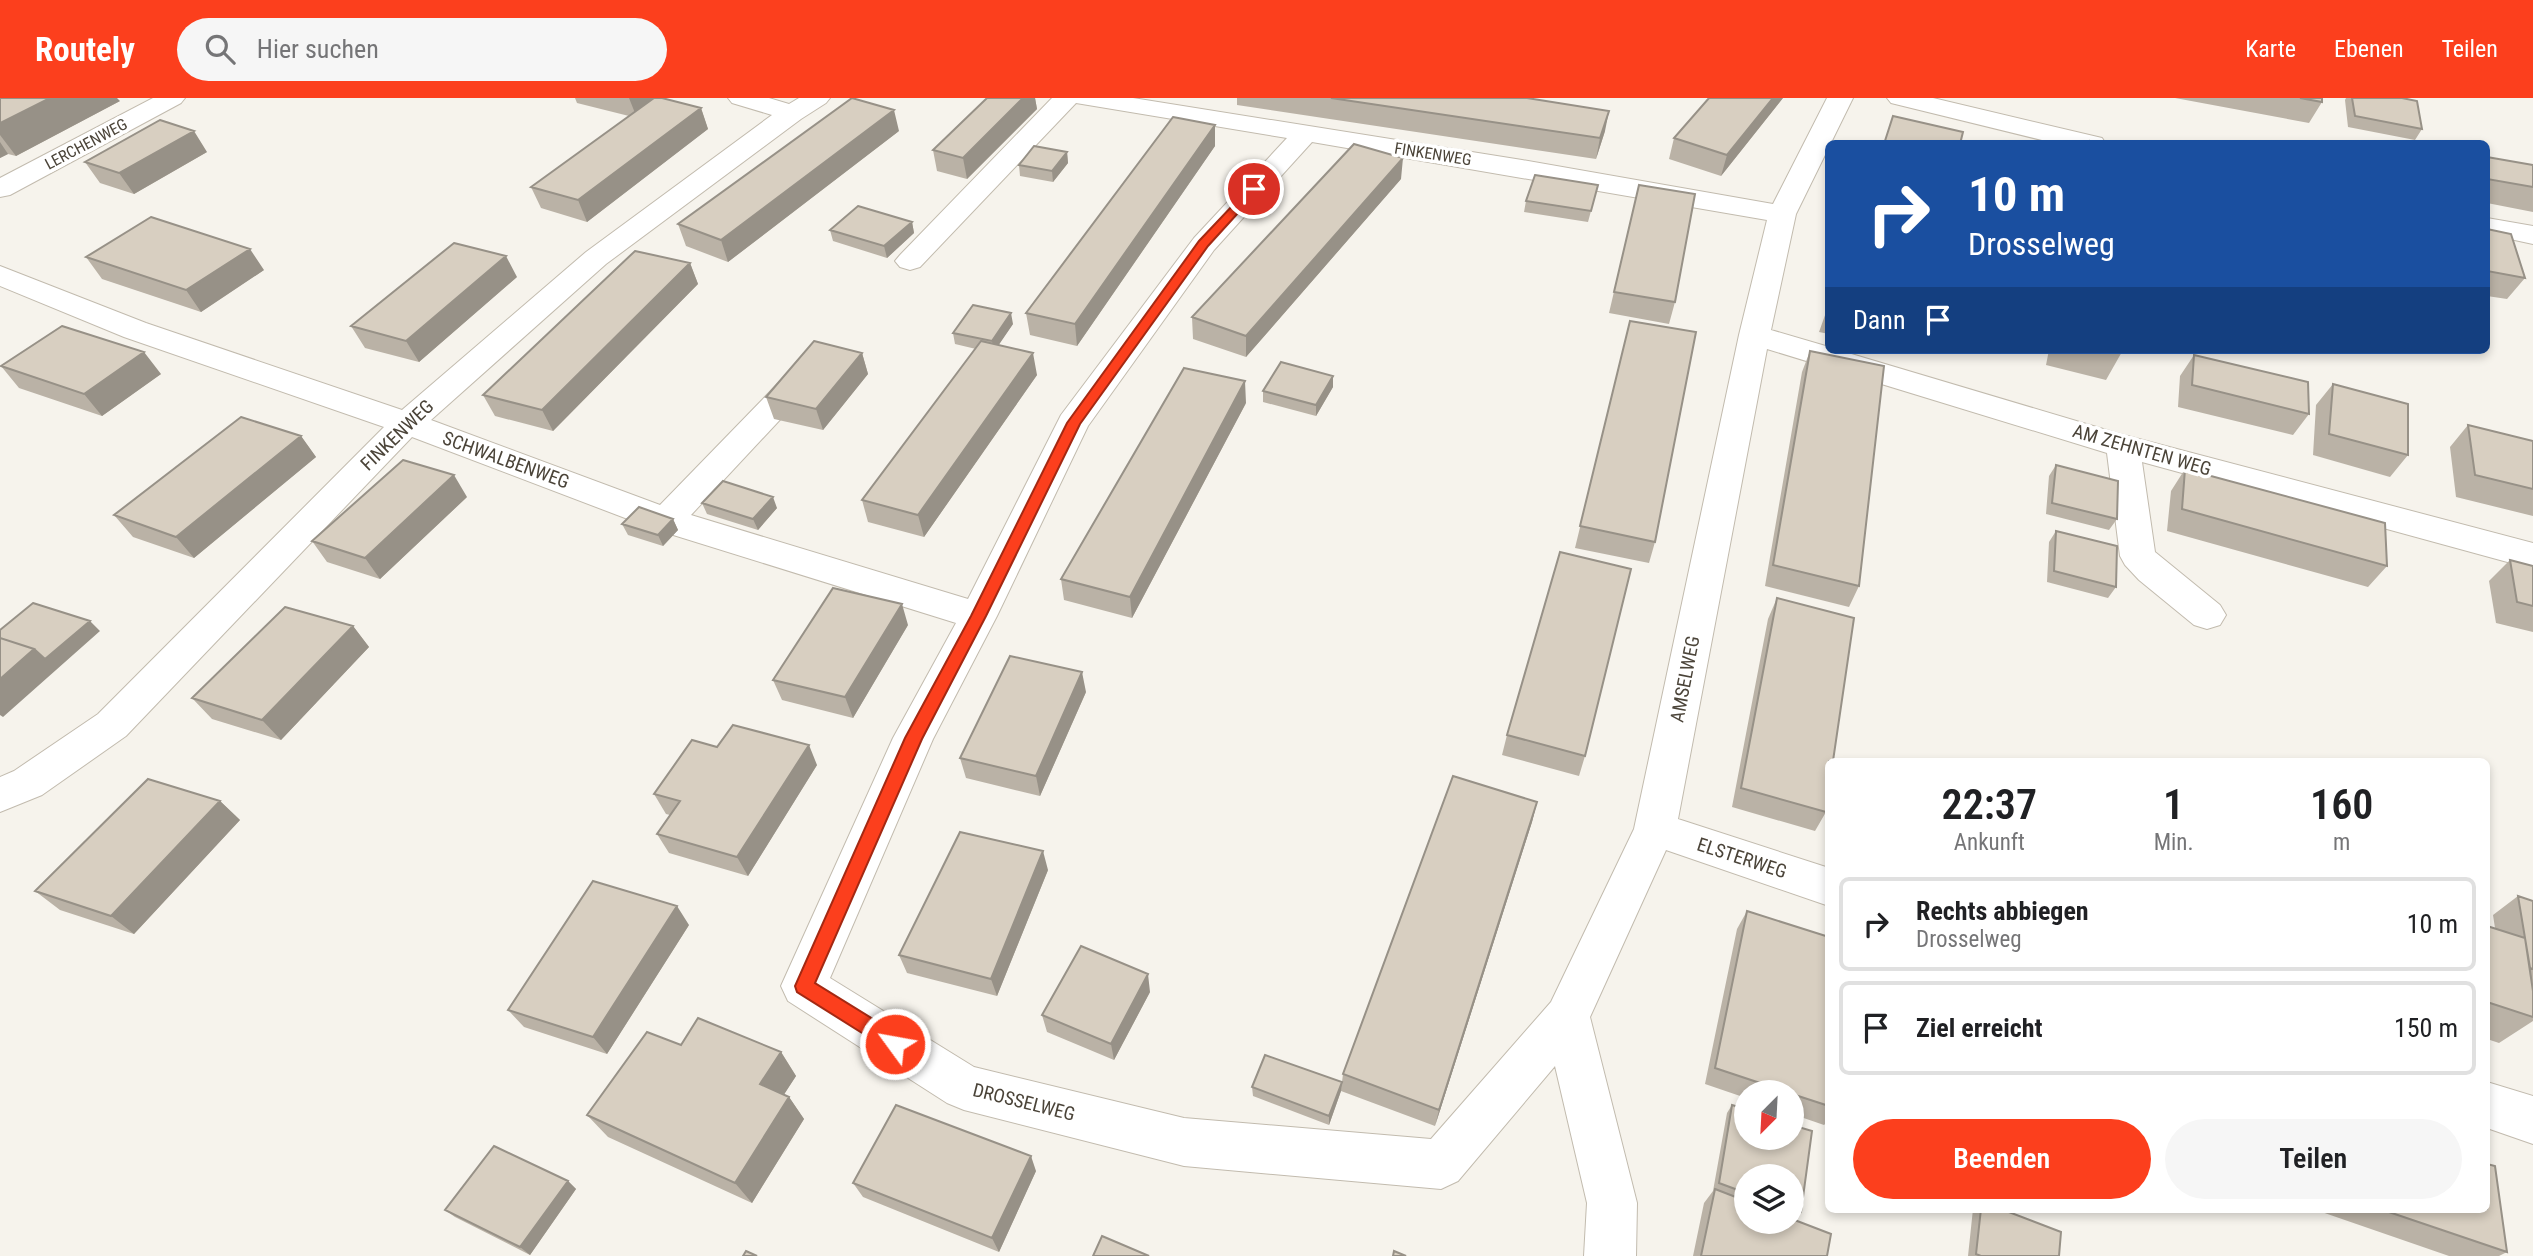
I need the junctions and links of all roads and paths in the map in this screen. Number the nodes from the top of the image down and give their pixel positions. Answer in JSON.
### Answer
{"nodes":[{"id":1,"x":172,"y":98,"type":"edge"},
{"id":2,"x":741,"y":98,"type":"edge"},
{"id":3,"x":1066,"y":98,"type":"edge"},
{"id":4,"x":1085,"y":98,"type":"edge"},
{"id":5,"x":1840,"y":98,"type":"edge"},
{"id":6,"x":1900,"y":98,"type":"edge"},
{"id":7,"x":805,"y":105,"type":"edge"},
{"id":8,"x":1304,"y":134,"type":"junction"},
{"id":9,"x":2076,"y":140,"type":"edge"},
{"id":10,"x":0,"y":189,"type":"edge"},
{"id":11,"x":1782,"y":214,"type":"junction"},
{"id":12,"x":2490,"y":227,"type":"edge"},
{"id":13,"x":2533,"y":235,"type":"edge"},
{"id":14,"x":910,"y":261,"type":"dead end"},
{"id":15,"x":0,"y":275,"type":"edge"},
{"id":16,"x":1754,"y":335,"type":"junction"},
{"id":17,"x":811,"y":368,"type":"edge"},
{"id":18,"x":407,"y":423,"type":"junction"},
{"id":19,"x":2123,"y":446,"type":"junction"},
{"id":20,"x":666,"y":520,"type":"junction"},
{"id":21,"x":2533,"y":556,"type":"edge"},
{"id":22,"x":2207,"y":615,"type":"dead end"},
{"id":23,"x":978,"y":616,"type":"junction"},
{"id":24,"x":0,"y":795,"type":"edge"},
{"id":25,"x":1655,"y":829,"type":"junction"},
{"id":26,"x":1825,"y":886,"type":"edge"},
{"id":27,"x":1567,"y":1017,"type":"junction"},
{"id":28,"x":2490,"y":1106,"type":"edge"},
{"id":29,"x":2533,"y":1121,"type":"edge"},
{"id":30,"x":1610,"y":1256,"type":"edge"}],
"edges":[{"from":1,"to":10,"type":"street","name":"LERCHENWEG"},
{"from":2,"to":7,"type":"street"},
{"from":3,"to":14,"type":"street"},
{"from":4,"to":8,"type":"street","name":"FINKENWEG"},
{"from":5,"to":11,"type":"street","name":"AMSELWEG"},
{"from":6,"to":9,"type":"street"},
{"from":7,"to":18,"type":"street","name":"FINKENWEG"},
{"from":8,"to":11,"type":"street","name":"FINKENWEG"},
{"from":8,"to":23,"type":"street","name":"DROSSELWEG"},
{"from":11,"to":16,"type":"street","name":"AMSELWEG"},
{"from":12,"to":13,"type":"street"},
{"from":15,"to":18,"type":"street","name":"SCHWALBENWEG"},
{"from":16,"to":19,"type":"street","name":"AM ZEHNTEN WEG"},
{"from":16,"to":25,"type":"street","name":"AMSELWEG"},
{"from":17,"to":20,"type":"street"},
{"from":18,"to":20,"type":"street","name":"SCHWALBENWEG"},
{"from":18,"to":24,"type":"street","name":"FINKENWEG"},
{"from":19,"to":21,"type":"street","name":"AM ZEHNTEN WEG"},
{"from":19,"to":22,"type":"street"},
{"from":20,"to":23,"type":"street","name":"SCHWALBENWEG"},
{"from":23,"to":27,"type":"street","name":"DROSSELWEG"},
{"from":25,"to":26,"type":"street","name":"ELSTERWEG"},
{"from":25,"to":27,"type":"street","name":"AMSELWEG"},
{"from":27,"to":30,"type":"street"},
{"from":28,"to":29,"type":"street"}]}
